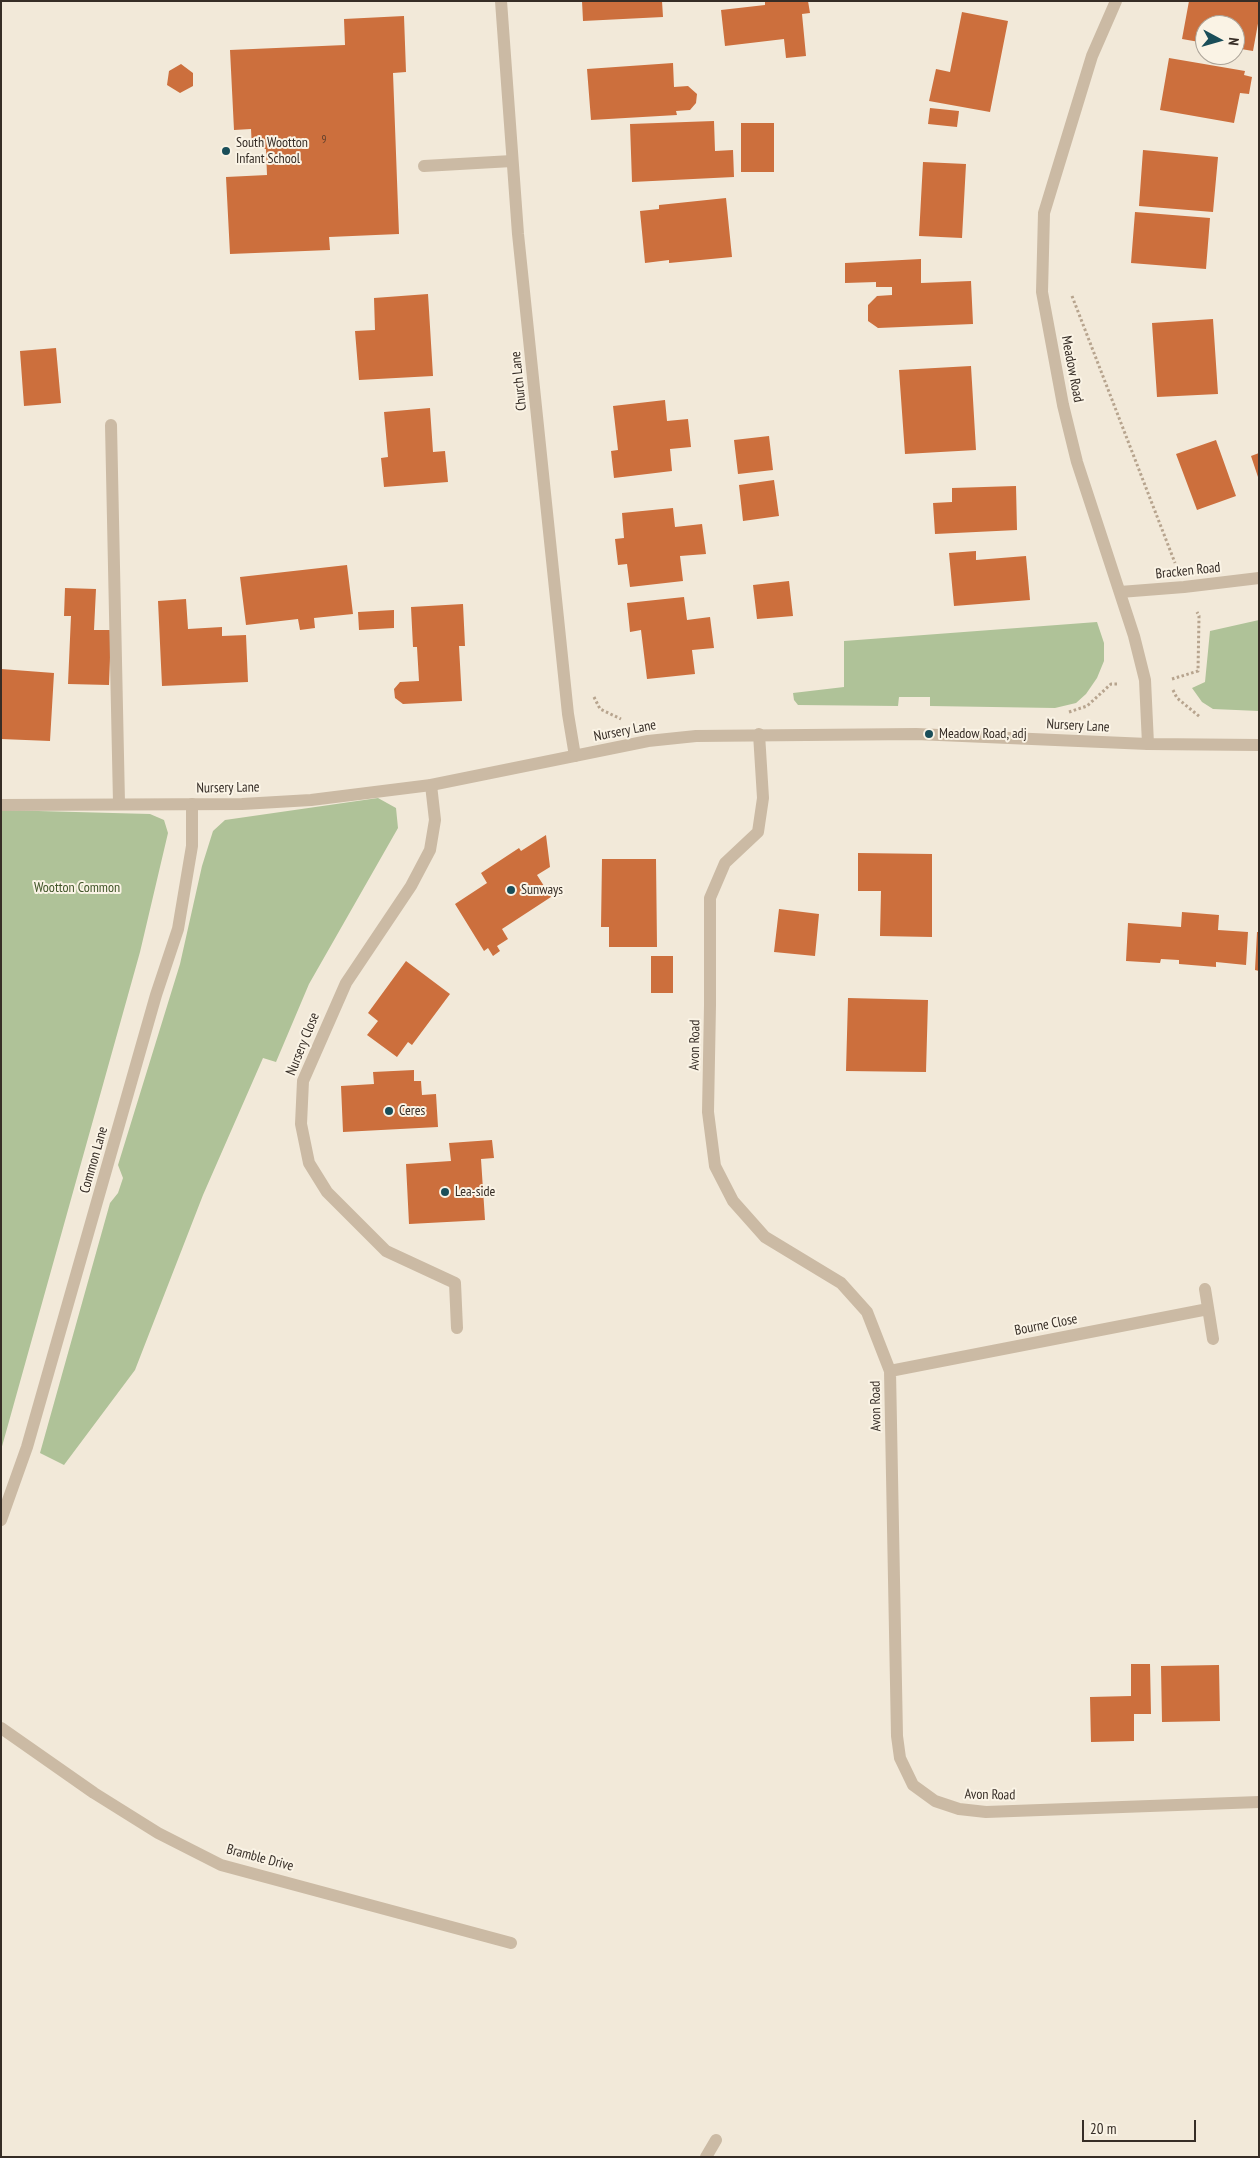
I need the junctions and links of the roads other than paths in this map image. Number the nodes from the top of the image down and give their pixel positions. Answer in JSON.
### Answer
{"nodes":[{"id":1,"x":501,"y":1,"type":"edge"},
{"id":2,"x":1113,"y":2,"type":"edge"},
{"id":3,"x":512,"y":161,"type":"junction"},
{"id":4,"x":424,"y":166,"type":"dead end"},
{"id":5,"x":111,"y":425,"type":"dead end"},
{"id":6,"x":1259,"y":578,"type":"edge"},
{"id":7,"x":1120,"y":592,"type":"junction"},
{"id":8,"x":759,"y":734,"type":"junction"},
{"id":9,"x":1148,"y":744,"type":"junction"},
{"id":10,"x":1259,"y":746,"type":"edge"},
{"id":11,"x":575,"y":756,"type":"junction"},
{"id":12,"x":431,"y":785,"type":"junction"},
{"id":13,"x":119,"y":803,"type":"junction"},
{"id":14,"x":192,"y":804,"type":"junction"},
{"id":15,"x":1,"y":805,"type":"edge"},
{"id":16,"x":1204,"y":1289,"type":"dead end"},
{"id":17,"x":1208,"y":1309,"type":"junction"},
{"id":18,"x":457,"y":1328,"type":"dead end"},
{"id":19,"x":1213,"y":1340,"type":"dead end"},
{"id":20,"x":890,"y":1370,"type":"junction"},
{"id":21,"x":1,"y":1520,"type":"edge"},
{"id":22,"x":1,"y":1728,"type":"edge"},
{"id":23,"x":1259,"y":1802,"type":"edge"},
{"id":24,"x":511,"y":1943,"type":"dead end"},
{"id":25,"x":716,"y":2140,"type":"dead end"},
{"id":26,"x":706,"y":2157,"type":"edge"}],
"edges":[{"from":1,"to":3,"type":"street","name":"Church Lane"},
{"from":2,"to":7,"type":"street","name":"Meadow Road"},
{"from":3,"to":4,"type":"street"},
{"from":3,"to":11,"type":"street","name":"Church Lane"},
{"from":5,"to":13,"type":"street"},
{"from":6,"to":7,"type":"street","name":"Bracken Road"},
{"from":7,"to":9,"type":"street","name":"Meadow Road"},
{"from":8,"to":9,"type":"street","name":"Nursery Lane"},
{"from":8,"to":11,"type":"street","name":"Nursery Lane"},
{"from":8,"to":20,"type":"street","name":"Avon Road"},
{"from":9,"to":10,"type":"street","name":"Nursery Lane"},
{"from":11,"to":12,"type":"street","name":"Nursery Lane"},
{"from":12,"to":14,"type":"street","name":"Nursery Lane"},
{"from":12,"to":18,"type":"street","name":"Nursery Close"},
{"from":13,"to":14,"type":"street","name":"Nursery Lane"},
{"from":13,"to":15,"type":"street","name":"Nursery Lane"},
{"from":14,"to":21,"type":"street","name":"Common Lane"},
{"from":16,"to":17,"type":"street"},
{"from":17,"to":19,"type":"street"},
{"from":17,"to":20,"type":"street","name":"Bourne Close"},
{"from":20,"to":23,"type":"street","name":"Avon Road"},
{"from":22,"to":24,"type":"street","name":"Bramble Drive"},
{"from":25,"to":26,"type":"street"}]}
